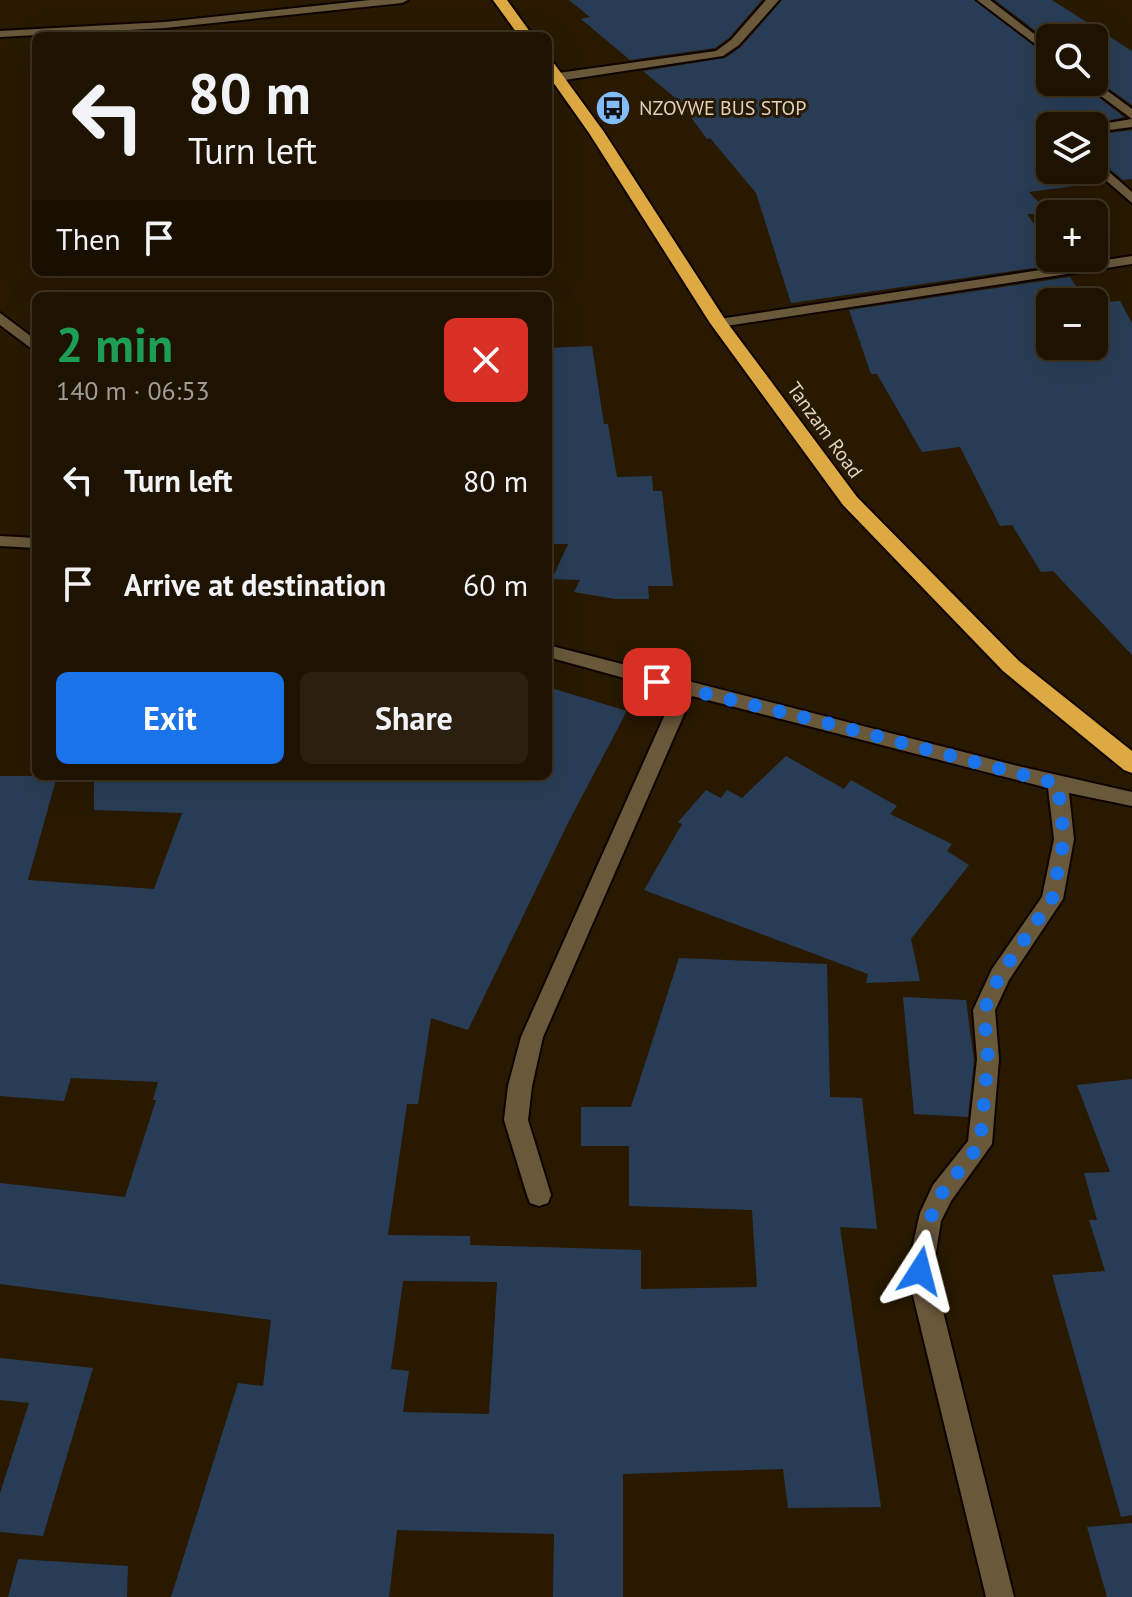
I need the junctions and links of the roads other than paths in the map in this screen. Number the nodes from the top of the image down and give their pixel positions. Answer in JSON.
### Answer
{"nodes":[{"id":1,"x":402,"y":0,"type":"edge"},
{"id":2,"x":500,"y":0,"type":"edge"},
{"id":3,"x":773,"y":0,"type":"edge"},
{"id":4,"x":983,"y":0,"type":"edge"},
{"id":5,"x":32,"y":32,"type":"edge"},
{"id":6,"x":37,"y":32,"type":"edge"},
{"id":7,"x":523,"y":32,"type":"edge"},
{"id":8,"x":0,"y":34,"type":"edge"},
{"id":9,"x":1036,"y":41,"type":"edge"},
{"id":10,"x":553,"y":71,"type":"edge"},
{"id":11,"x":1107,"y":96,"type":"edge"},
{"id":12,"x":1132,"y":115,"type":"edge"},
{"id":13,"x":1132,"y":123,"type":"edge"},
{"id":14,"x":1108,"y":126,"type":"edge"},
{"id":15,"x":1108,"y":176,"type":"edge"},
{"id":16,"x":1132,"y":199,"type":"edge"},
{"id":17,"x":1132,"y":260,"type":"edge"},
{"id":18,"x":0,"y":317,"type":"edge"},
{"id":19,"x":719,"y":323,"type":"junction"},
{"id":20,"x":32,"y":345,"type":"edge"},
{"id":21,"x":0,"y":541,"type":"edge"},
{"id":22,"x":32,"y":543,"type":"edge"},
{"id":23,"x":552,"y":652,"type":"edge"},
{"id":24,"x":685,"y":690,"type":"junction"},
{"id":25,"x":1132,"y":764,"type":"edge"},
{"id":26,"x":1058,"y":784,"type":"junction"},
{"id":27,"x":1132,"y":799,"type":"edge"},
{"id":28,"x":539,"y":1195,"type":"dead end"},
{"id":29,"x":1000,"y":1597,"type":"edge"}],
"edges":[{"from":1,"to":6,"type":"street"},
{"from":2,"to":7,"type":"highway"},
{"from":3,"to":10,"type":"street"},
{"from":4,"to":9,"type":"street"},
{"from":5,"to":8,"type":"street"},
{"from":10,"to":19,"type":"highway","name":"Tanzam Road"},
{"from":11,"to":12,"type":"street"},
{"from":13,"to":14,"type":"street"},
{"from":15,"to":16,"type":"street"},
{"from":17,"to":19,"type":"street"},
{"from":18,"to":20,"type":"street"},
{"from":19,"to":25,"type":"highway","name":"Tanzam Road"},
{"from":21,"to":22,"type":"street"},
{"from":23,"to":24,"type":"street"},
{"from":24,"to":26,"type":"street"},
{"from":24,"to":28,"type":"street"},
{"from":26,"to":27,"type":"street"},
{"from":26,"to":29,"type":"street"}]}
